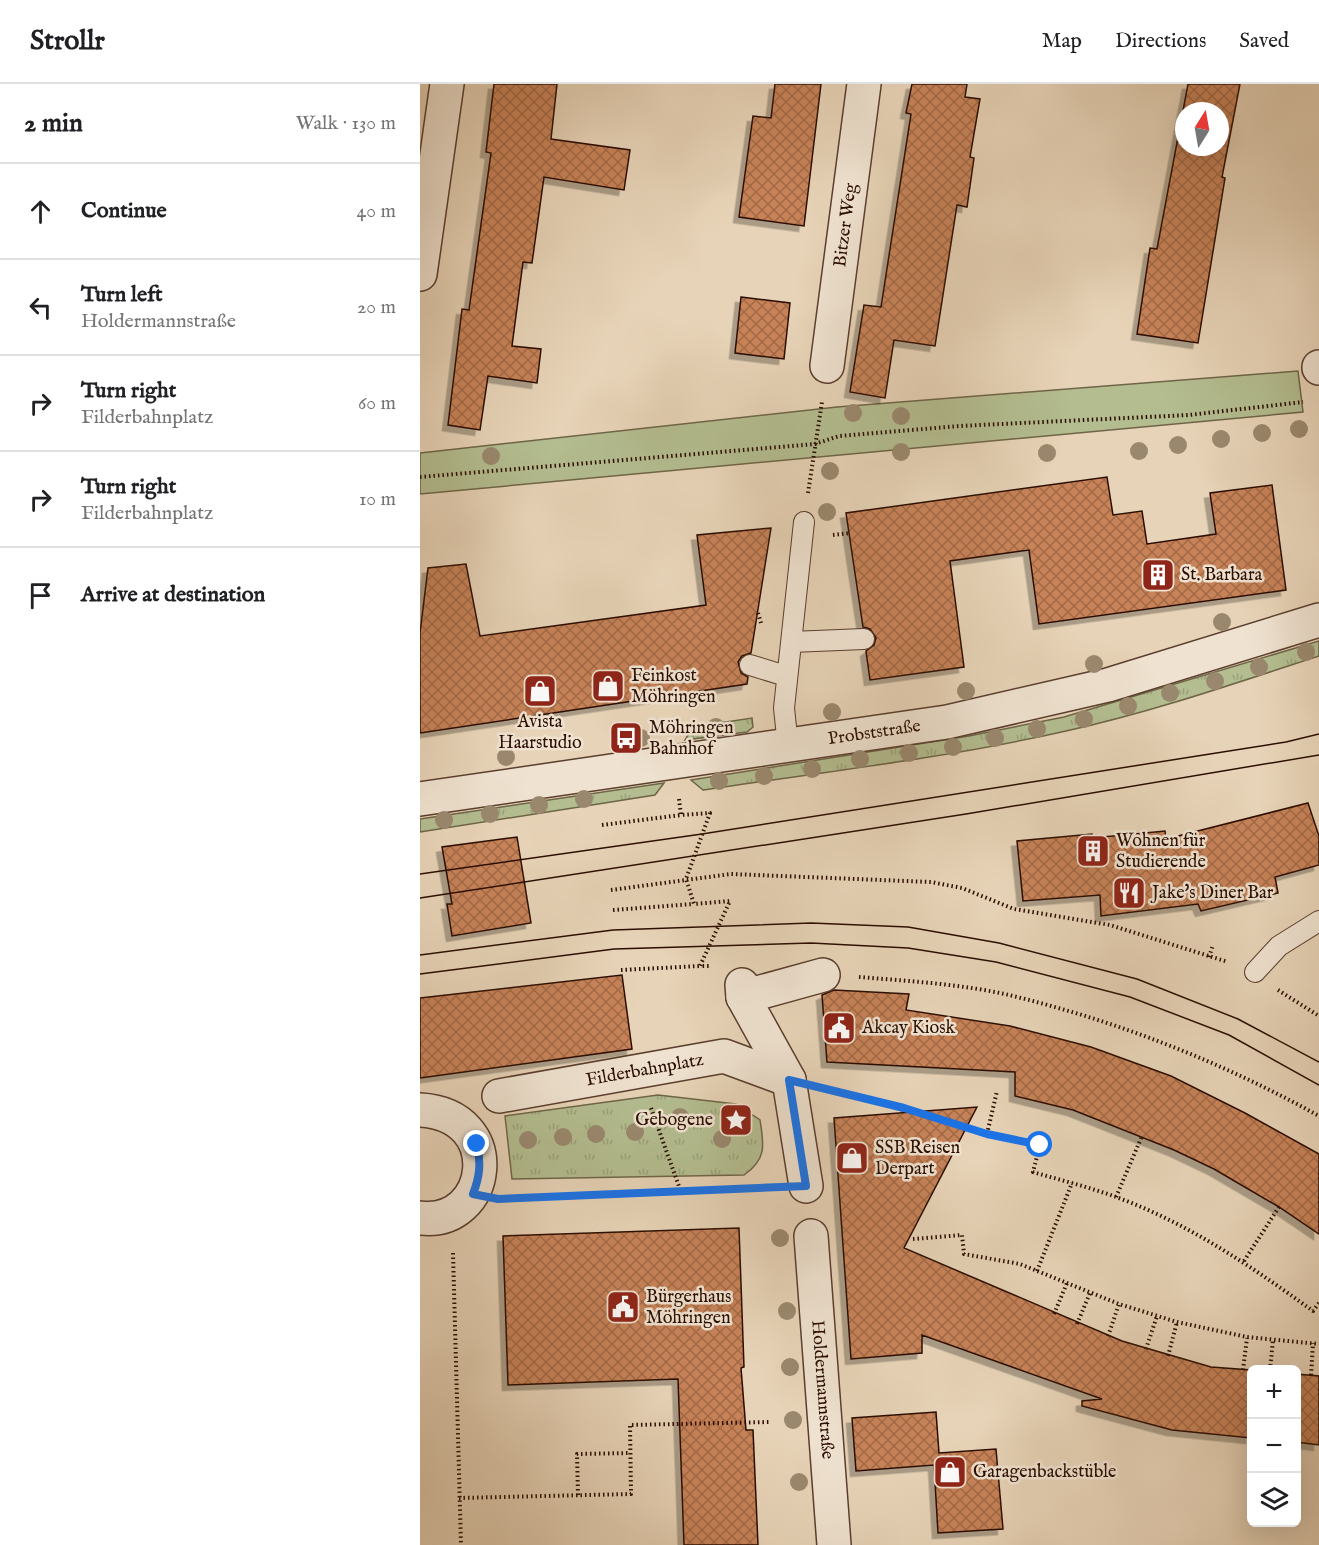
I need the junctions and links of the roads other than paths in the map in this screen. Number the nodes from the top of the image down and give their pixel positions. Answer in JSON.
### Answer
{"nodes":[{"id":1,"x":447,"y":84,"type":"edge"},
{"id":2,"x":864,"y":84,"type":"edge"},
{"id":3,"x":420,"y":274,"type":"edge"},
{"id":4,"x":827,"y":366,"type":"dead end"},
{"id":5,"x":804,"y":522,"type":"road end"},
{"id":6,"x":1319,"y":620,"type":"edge"},
{"id":7,"x":864,"y":639,"type":"dead end"},
{"id":8,"x":790,"y":642,"type":"junction"},
{"id":9,"x":750,"y":665,"type":"dead end"},
{"id":10,"x":786,"y":676,"type":"junction"},
{"id":11,"x":788,"y":746,"type":"junction"},
{"id":12,"x":420,"y":799,"type":"edge"},
{"id":13,"x":1319,"y":921,"type":"edge"},
{"id":14,"x":1255,"y":972,"type":"road end"},
{"id":15,"x":823,"y":975,"type":"road end"},
{"id":16,"x":760,"y":1027,"type":"junction"},
{"id":17,"x":724,"y":1056,"type":"junction"},
{"id":18,"x":789,"y":1080,"type":"junction"},
{"id":19,"x":499,"y":1096,"type":"dead end"},
{"id":20,"x":420,"y":1110,"type":"edge"},
{"id":21,"x":806,"y":1186,"type":"road end"},
{"id":22,"x":420,"y":1218,"type":"edge"},
{"id":23,"x":811,"y":1236,"type":"dead end"},
{"id":24,"x":834,"y":1545,"type":"edge"}],
"edges":[{"from":1,"to":3,"type":"street"},
{"from":2,"to":4,"type":"street","name":"Bitzer Weg"},
{"from":5,"to":8,"type":"lane"},
{"from":6,"to":11,"type":"street","name":"Probststraße"},
{"from":7,"to":8,"type":"lane"},
{"from":8,"to":10,"type":"lane"},
{"from":9,"to":10,"type":"lane"},
{"from":10,"to":11,"type":"lane"},
{"from":11,"to":12,"type":"street","name":"Probststraße"},
{"from":13,"to":14,"type":"lane"},
{"from":15,"to":16,"type":"street"},
{"from":16,"to":17,"type":"street"},
{"from":16,"to":18,"type":"street"},
{"from":17,"to":18,"type":"street","name":"Filderbahnplatz"},
{"from":17,"to":19,"type":"street","name":"Filderbahnplatz"},
{"from":18,"to":21,"type":"street"},
{"from":20,"to":22,"type":"street"},
{"from":23,"to":24,"type":"street","name":"Holdermannstraße"}]}
